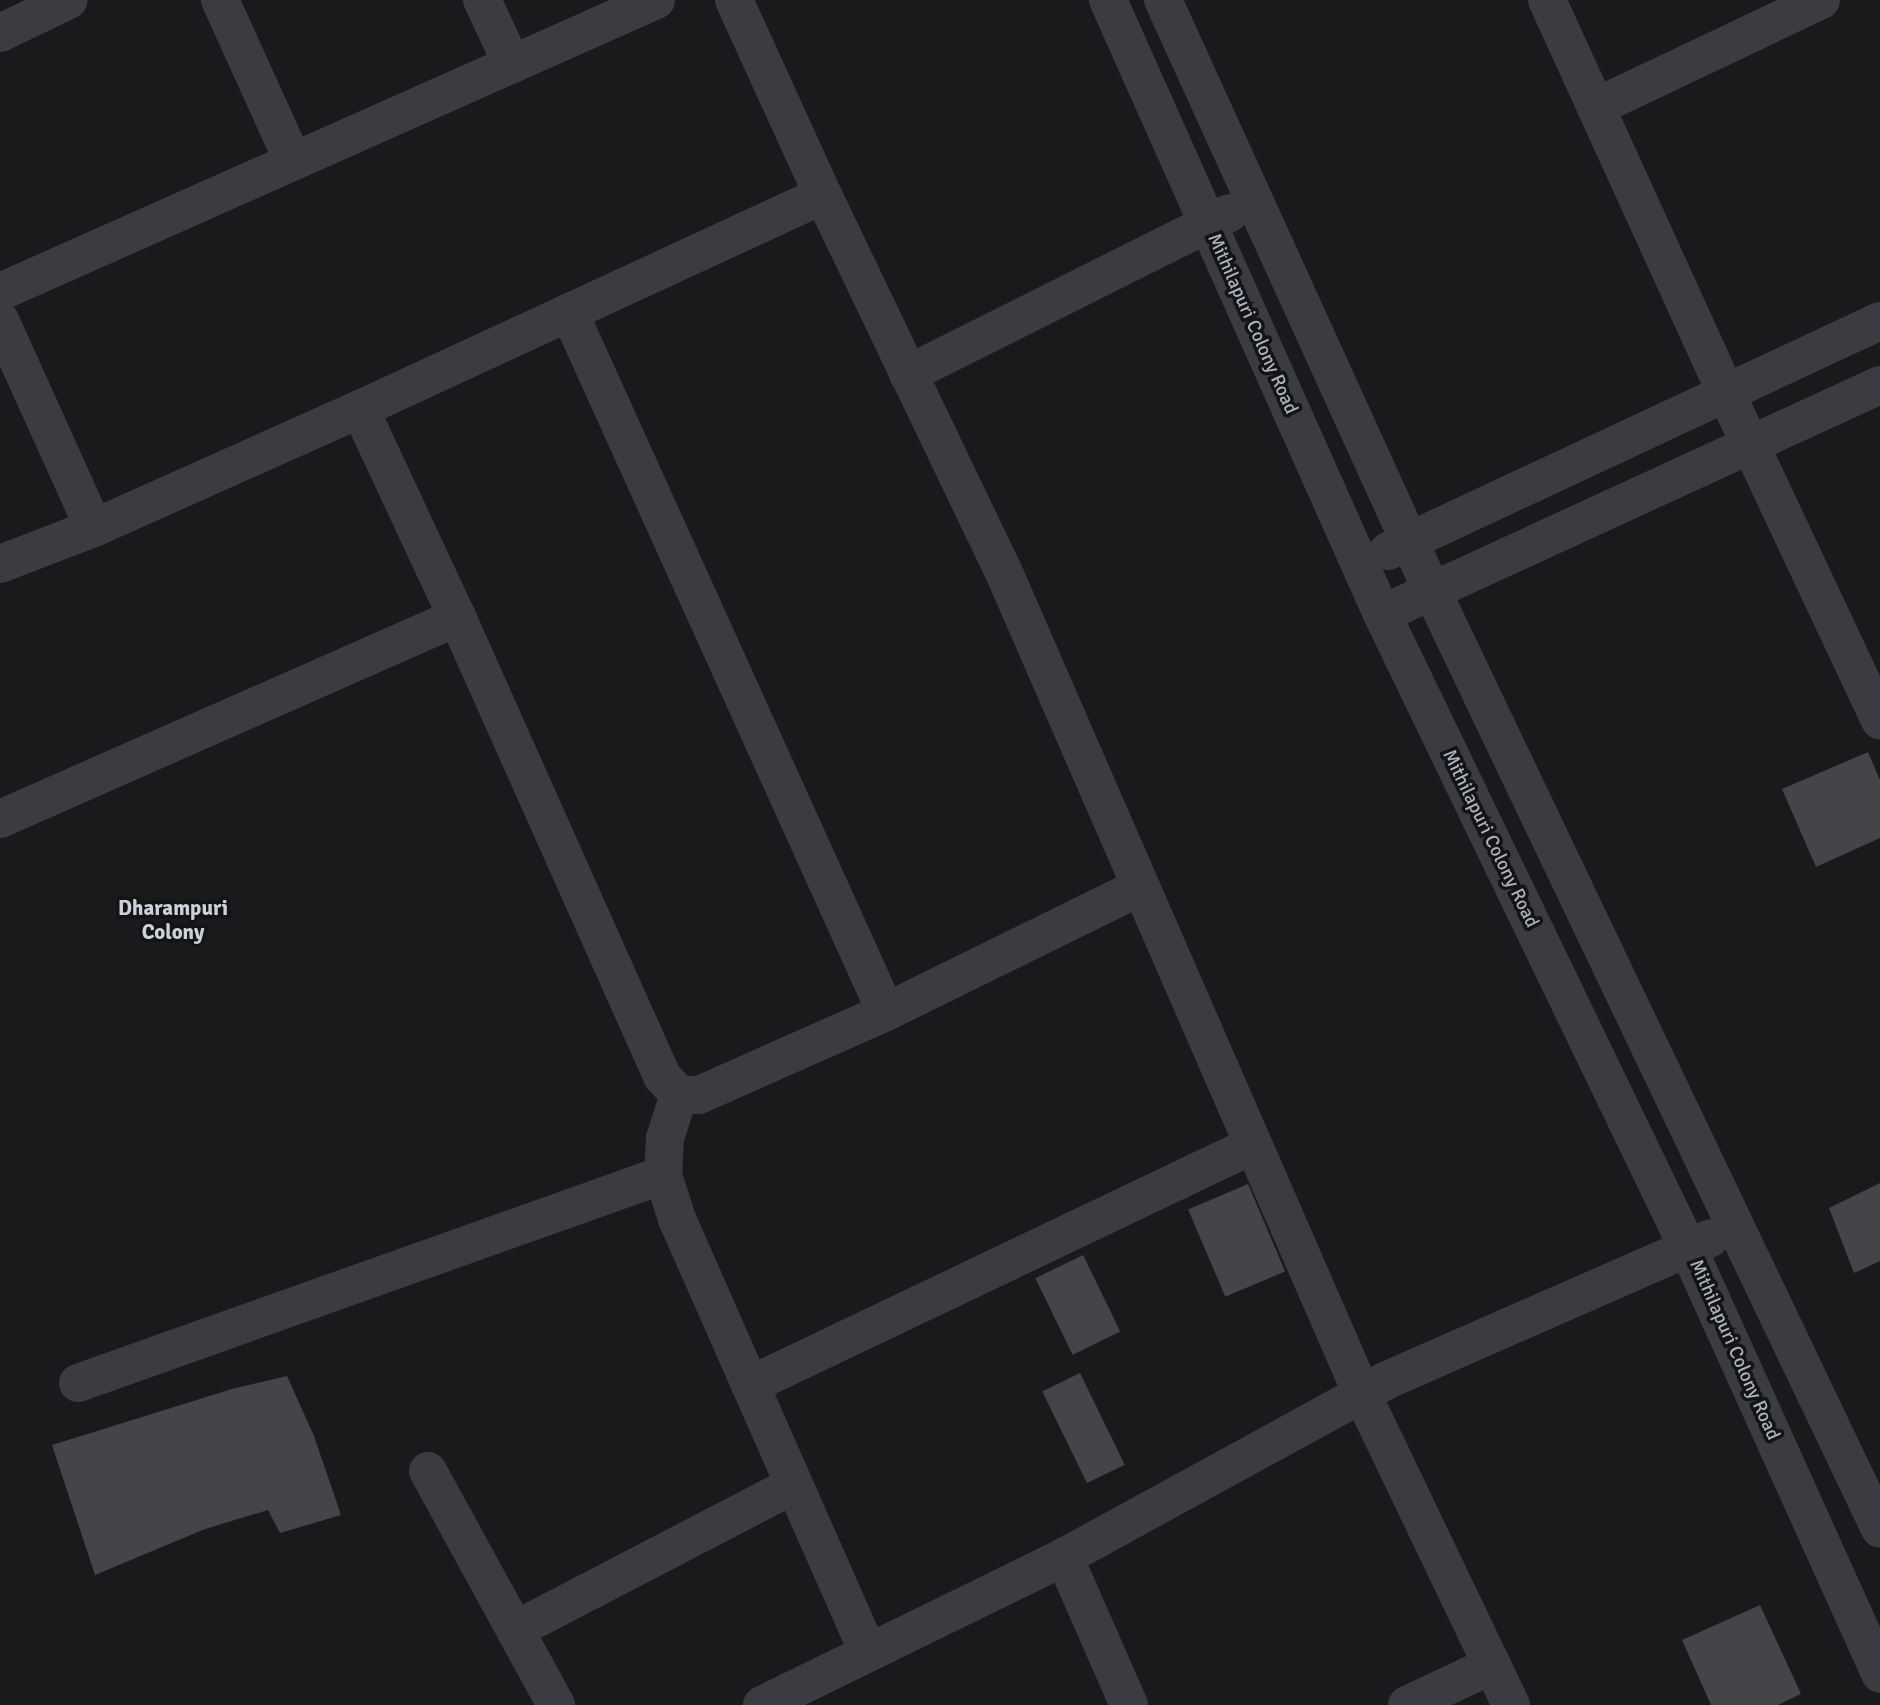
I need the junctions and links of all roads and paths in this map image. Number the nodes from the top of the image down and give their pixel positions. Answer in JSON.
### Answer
{"nodes":[{"id":1,"x":69,"y":0,"type":"edge"},
{"id":2,"x":220,"y":0,"type":"edge"},
{"id":3,"x":482,"y":0,"type":"edge"},
{"id":4,"x":656,"y":0,"type":"edge"},
{"id":5,"x":734,"y":0,"type":"edge"},
{"id":6,"x":1108,"y":0,"type":"edge"},
{"id":7,"x":1163,"y":0,"type":"edge"},
{"id":8,"x":1547,"y":0,"type":"edge"},
{"id":9,"x":1812,"y":2,"type":"edge"},
{"id":10,"x":0,"y":33,"type":"edge"},
{"id":11,"x":512,"y":64,"type":"junction"},
{"id":12,"x":1596,"y":107,"type":"junction"},
{"id":13,"x":293,"y":161,"type":"junction"},
{"id":14,"x":822,"y":195,"type":"junction"},
{"id":15,"x":1253,"y":202,"type":"junction"},
{"id":16,"x":1206,"y":224,"type":"junction"},
{"id":17,"x":0,"y":292,"type":"edge"},
{"id":18,"x":569,"y":312,"type":"junction"},
{"id":19,"x":0,"y":320,"type":"edge"},
{"id":20,"x":1880,"y":321,"type":"edge"},
{"id":21,"x":908,"y":374,"type":"junction"},
{"id":22,"x":1880,"y":385,"type":"edge"},
{"id":23,"x":1726,"y":393,"type":"junction"},
{"id":24,"x":360,"y":409,"type":"junction"},
{"id":25,"x":1750,"y":443,"type":"junction"},
{"id":26,"x":94,"y":528,"type":"junction"},
{"id":27,"x":1410,"y":541,"type":"junction"},
{"id":28,"x":0,"y":564,"type":"edge"},
{"id":29,"x":1361,"y":564,"type":"junction"},
{"id":30,"x":1432,"y":591,"type":"junction"},
{"id":31,"x":1382,"y":614,"type":"junction"},
{"id":32,"x":457,"y":617,"type":"junction"},
{"id":33,"x":1868,"y":666,"type":"edge"},
{"id":34,"x":1880,"y":721,"type":"edge"},
{"id":35,"x":0,"y":819,"type":"edge"},
{"id":36,"x":1140,"y":887,"type":"junction"},
{"id":37,"x":886,"y":1012,"type":"junction"},
{"id":38,"x":679,"y":1095,"type":"junction"},
{"id":39,"x":1253,"y":1145,"type":"junction"},
{"id":40,"x":663,"y":1175,"type":"junction"},
{"id":41,"x":1738,"y":1226,"type":"junction"},
{"id":42,"x":1688,"y":1248,"type":"junction"},
{"id":43,"x":78,"y":1383,"type":"dead end"},
{"id":44,"x":750,"y":1385,"type":"junction"},
{"id":45,"x":1362,"y":1394,"type":"junction"},
{"id":46,"x":428,"y":1471,"type":"dead end"},
{"id":47,"x":794,"y":1485,"type":"junction"},
{"id":48,"x":1880,"y":1529,"type":"edge"},
{"id":49,"x":1064,"y":1557,"type":"junction"},
{"id":50,"x":515,"y":1630,"type":"junction"},
{"id":51,"x":868,"y":1653,"type":"junction"},
{"id":52,"x":1492,"y":1665,"type":"junction"},
{"id":53,"x":1880,"y":1674,"type":"edge"},
{"id":54,"x":556,"y":1705,"type":"edge"},
{"id":55,"x":762,"y":1705,"type":"edge"},
{"id":56,"x":1129,"y":1705,"type":"edge"},
{"id":57,"x":1407,"y":1705,"type":"edge"},
{"id":58,"x":1511,"y":1705,"type":"edge"}],
"edges":[{"from":1,"to":10,"type":"street"},
{"from":2,"to":13,"type":"street"},
{"from":3,"to":11,"type":"street"},
{"from":4,"to":11,"type":"street"},
{"from":5,"to":14,"type":"street"},
{"from":6,"to":16,"type":"street","name":"Mithilapuri Colony Road"},
{"from":7,"to":15,"type":"street"},
{"from":8,"to":12,"type":"street"},
{"from":9,"to":12,"type":"street"},
{"from":11,"to":13,"type":"street"},
{"from":12,"to":23,"type":"street"},
{"from":13,"to":17,"type":"street"},
{"from":14,"to":18,"type":"street"},
{"from":14,"to":21,"type":"street"},
{"from":15,"to":16,"type":"street"},
{"from":15,"to":27,"type":"street"},
{"from":16,"to":21,"type":"street"},
{"from":16,"to":29,"type":"street","name":"Mithilapuri Colony Road"},
{"from":18,"to":24,"type":"street"},
{"from":18,"to":37,"type":"street"},
{"from":19,"to":26,"type":"street"},
{"from":20,"to":23,"type":"street"},
{"from":21,"to":36,"type":"street"},
{"from":22,"to":25,"type":"street"},
{"from":23,"to":25,"type":"street"},
{"from":23,"to":27,"type":"street"},
{"from":24,"to":26,"type":"street"},
{"from":24,"to":32,"type":"street"},
{"from":25,"to":30,"type":"street"},
{"from":25,"to":33,"type":"street"},
{"from":26,"to":28,"type":"street"},
{"from":27,"to":29,"type":"street"},
{"from":27,"to":30,"type":"street"},
{"from":29,"to":31,"type":"street","name":"Mithilapuri Colony Road"},
{"from":30,"to":31,"type":"street"},
{"from":30,"to":41,"type":"street"},
{"from":31,"to":42,"type":"street","name":"Mithilapuri Colony Road"},
{"from":32,"to":35,"type":"street"},
{"from":32,"to":38,"type":"street"},
{"from":33,"to":34,"type":"street"},
{"from":36,"to":37,"type":"street"},
{"from":36,"to":39,"type":"street"},
{"from":37,"to":38,"type":"street"},
{"from":38,"to":40,"type":"street"},
{"from":39,"to":44,"type":"street"},
{"from":39,"to":45,"type":"street"},
{"from":40,"to":43,"type":"street"},
{"from":40,"to":44,"type":"street"},
{"from":41,"to":42,"type":"street"},
{"from":41,"to":48,"type":"street"},
{"from":42,"to":45,"type":"street"},
{"from":42,"to":53,"type":"street","name":"Mithilapuri Colony Road"},
{"from":44,"to":47,"type":"street"},
{"from":45,"to":49,"type":"street"},
{"from":45,"to":52,"type":"street"},
{"from":46,"to":50,"type":"street"},
{"from":47,"to":50,"type":"street"},
{"from":47,"to":51,"type":"street"},
{"from":49,"to":51,"type":"street"},
{"from":49,"to":56,"type":"street"},
{"from":50,"to":54,"type":"street"},
{"from":51,"to":55,"type":"street"},
{"from":52,"to":57,"type":"street"},
{"from":52,"to":58,"type":"street"}]}
